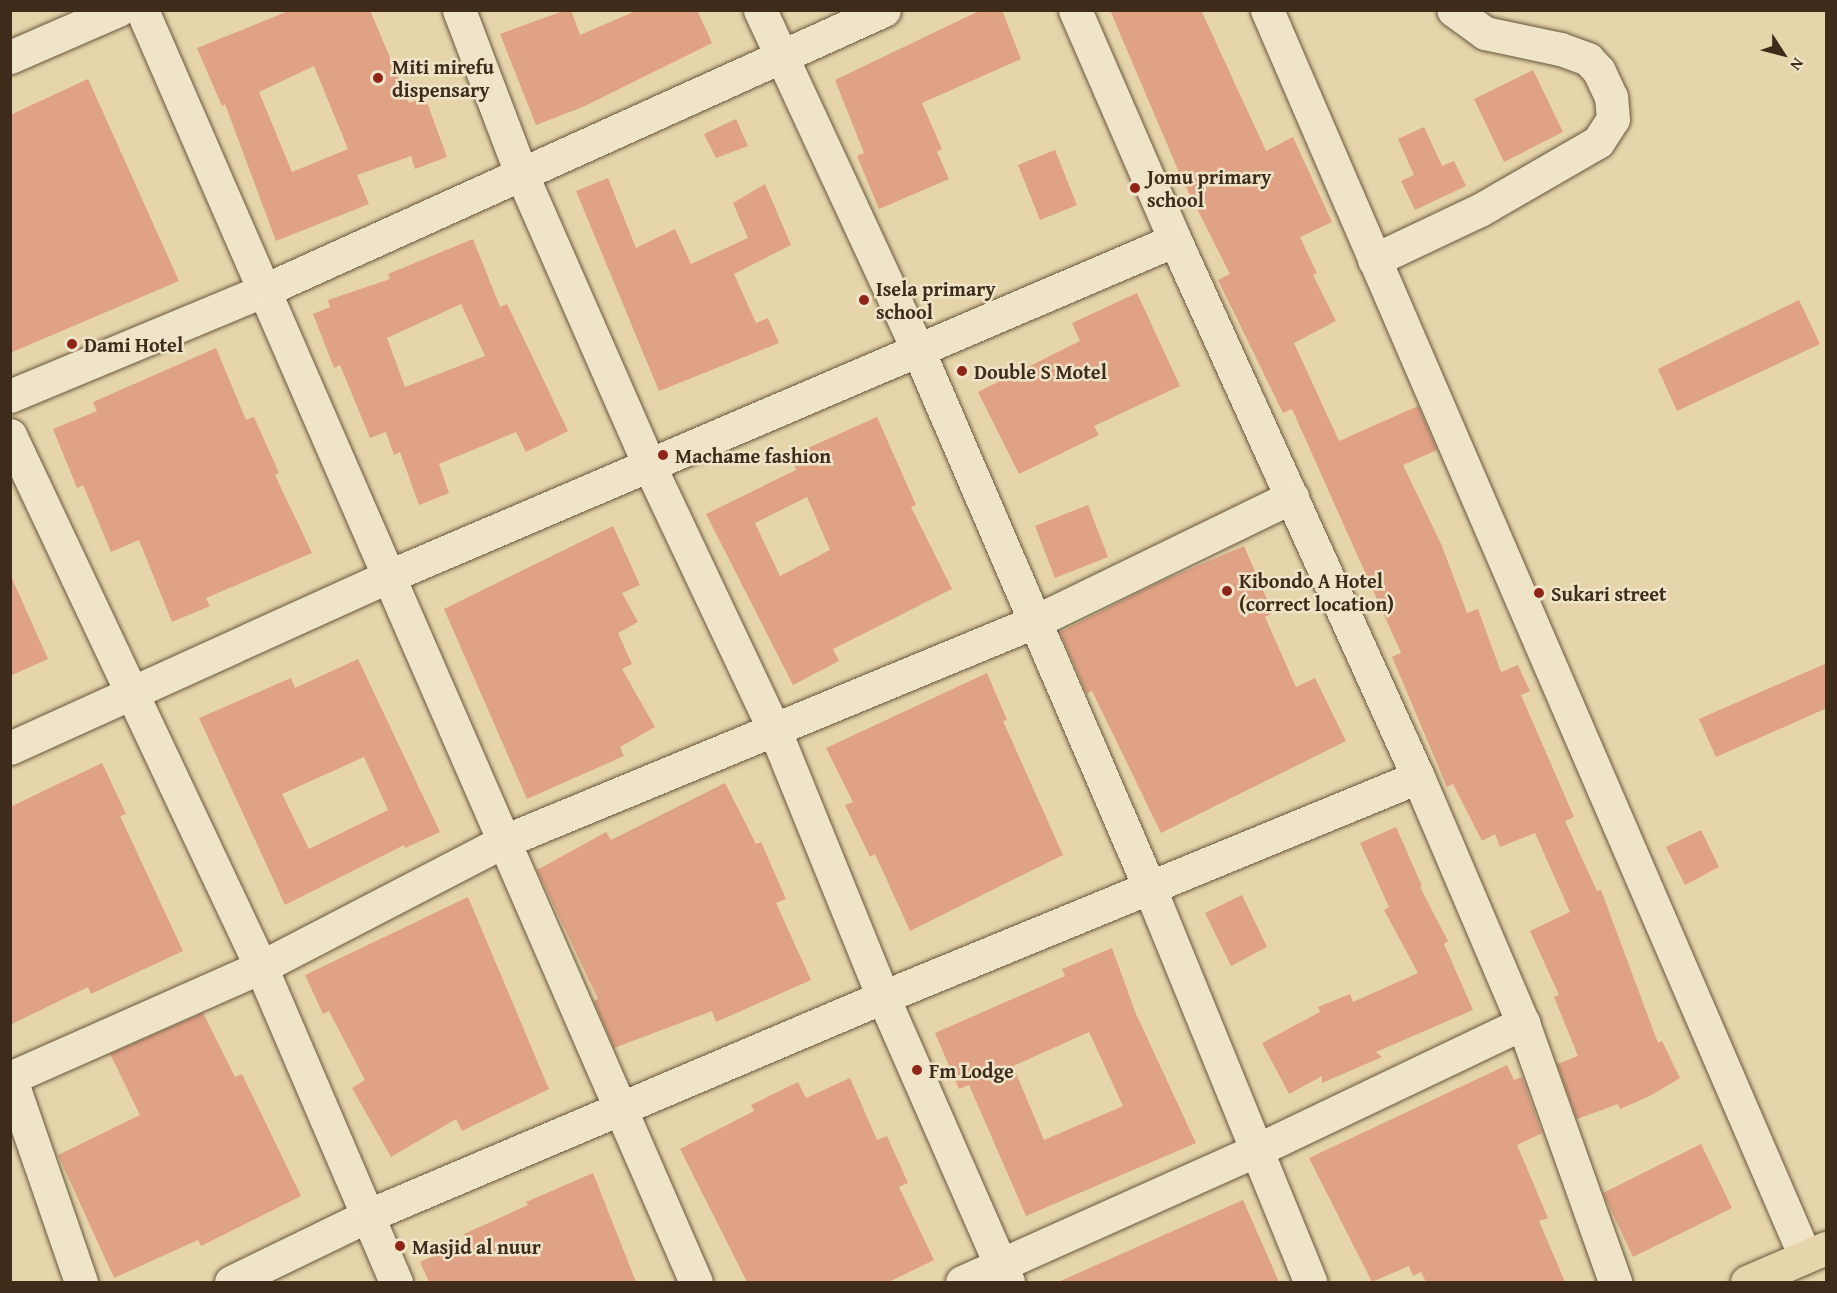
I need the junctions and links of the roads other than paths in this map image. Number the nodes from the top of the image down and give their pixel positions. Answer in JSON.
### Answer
{"nodes":[{"id":1,"x":118,"y":10,"type":"edge"},
{"id":2,"x":142,"y":10,"type":"edge"},
{"id":3,"x":459,"y":10,"type":"edge"},
{"id":4,"x":760,"y":10,"type":"edge"},
{"id":5,"x":884,"y":10,"type":"edge"},
{"id":6,"x":1075,"y":10,"type":"edge"},
{"id":7,"x":1267,"y":10,"type":"edge"},
{"id":8,"x":1454,"y":10,"type":"edge"},
{"id":9,"x":10,"y":57,"type":"edge"},
{"id":10,"x":781,"y":58,"type":"junction"},
{"id":11,"x":521,"y":173,"type":"junction"},
{"id":12,"x":1175,"y":240,"type":"junction"},
{"id":13,"x":1374,"y":260,"type":"junction"},
{"id":14,"x":267,"y":289,"type":"junction"},
{"id":15,"x":919,"y":352,"type":"junction"},
{"id":16,"x":10,"y":396,"type":"edge"},
{"id":17,"x":10,"y":435,"type":"edge"},
{"id":18,"x":649,"y":465,"type":"junction"},
{"id":19,"x":1292,"y":497,"type":"junction"},
{"id":20,"x":387,"y":577,"type":"junction"},
{"id":21,"x":1034,"y":622,"type":"junction"},
{"id":22,"x":135,"y":694,"type":"junction"},
{"id":23,"x":775,"y":731,"type":"junction"},
{"id":24,"x":10,"y":748,"type":"edge"},
{"id":25,"x":1418,"y":777,"type":"junction"},
{"id":26,"x":502,"y":842,"type":"junction"},
{"id":27,"x":1150,"y":889,"type":"junction"},
{"id":28,"x":261,"y":968,"type":"junction"},
{"id":29,"x":883,"y":997,"type":"junction"},
{"id":30,"x":1523,"y":1023,"type":"junction"},
{"id":31,"x":11,"y":1077,"type":"edge"},
{"id":32,"x":619,"y":1111,"type":"junction"},
{"id":33,"x":1259,"y":1149,"type":"junction"},
{"id":34,"x":368,"y":1216,"type":"junction"},
{"id":35,"x":1816,"y":1252,"type":"edge"},
{"id":36,"x":1004,"y":1273,"type":"edge"},
{"id":37,"x":81,"y":1282,"type":"edge"},
{"id":38,"x":231,"y":1282,"type":"edge"},
{"id":39,"x":396,"y":1282,"type":"edge"},
{"id":40,"x":696,"y":1282,"type":"edge"},
{"id":41,"x":962,"y":1282,"type":"edge"},
{"id":42,"x":1310,"y":1282,"type":"edge"},
{"id":43,"x":1615,"y":1282,"type":"edge"},
{"id":44,"x":1747,"y":1282,"type":"edge"}],
"edges":[{"from":1,"to":9,"type":"street"},
{"from":2,"to":14,"type":"street"},
{"from":3,"to":11,"type":"street"},
{"from":4,"to":10,"type":"street"},
{"from":5,"to":10,"type":"street"},
{"from":6,"to":12,"type":"street"},
{"from":7,"to":13,"type":"street"},
{"from":8,"to":13,"type":"street"},
{"from":10,"to":11,"type":"street"},
{"from":10,"to":15,"type":"street"},
{"from":11,"to":14,"type":"street"},
{"from":11,"to":18,"type":"street"},
{"from":12,"to":15,"type":"street"},
{"from":12,"to":19,"type":"street"},
{"from":13,"to":35,"type":"street"},
{"from":14,"to":16,"type":"street"},
{"from":14,"to":20,"type":"street"},
{"from":15,"to":18,"type":"street"},
{"from":15,"to":21,"type":"street"},
{"from":17,"to":22,"type":"street"},
{"from":18,"to":20,"type":"street"},
{"from":18,"to":23,"type":"street"},
{"from":19,"to":21,"type":"street"},
{"from":19,"to":25,"type":"street"},
{"from":20,"to":22,"type":"street"},
{"from":20,"to":26,"type":"street"},
{"from":21,"to":23,"type":"street"},
{"from":21,"to":27,"type":"street"},
{"from":22,"to":24,"type":"street"},
{"from":22,"to":28,"type":"street"},
{"from":23,"to":26,"type":"street"},
{"from":23,"to":29,"type":"street"},
{"from":25,"to":27,"type":"street"},
{"from":25,"to":30,"type":"street"},
{"from":26,"to":28,"type":"street"},
{"from":26,"to":32,"type":"street"},
{"from":27,"to":29,"type":"street"},
{"from":27,"to":33,"type":"street"},
{"from":28,"to":31,"type":"street"},
{"from":28,"to":34,"type":"street"},
{"from":29,"to":32,"type":"street"},
{"from":29,"to":36,"type":"street"},
{"from":30,"to":33,"type":"street"},
{"from":30,"to":43,"type":"street"},
{"from":31,"to":37,"type":"street"},
{"from":32,"to":34,"type":"street"},
{"from":32,"to":40,"type":"street"},
{"from":33,"to":36,"type":"street"},
{"from":33,"to":42,"type":"street"},
{"from":34,"to":38,"type":"street"},
{"from":34,"to":39,"type":"street"},
{"from":35,"to":44,"type":"main road"},
{"from":36,"to":41,"type":"street"}]}
